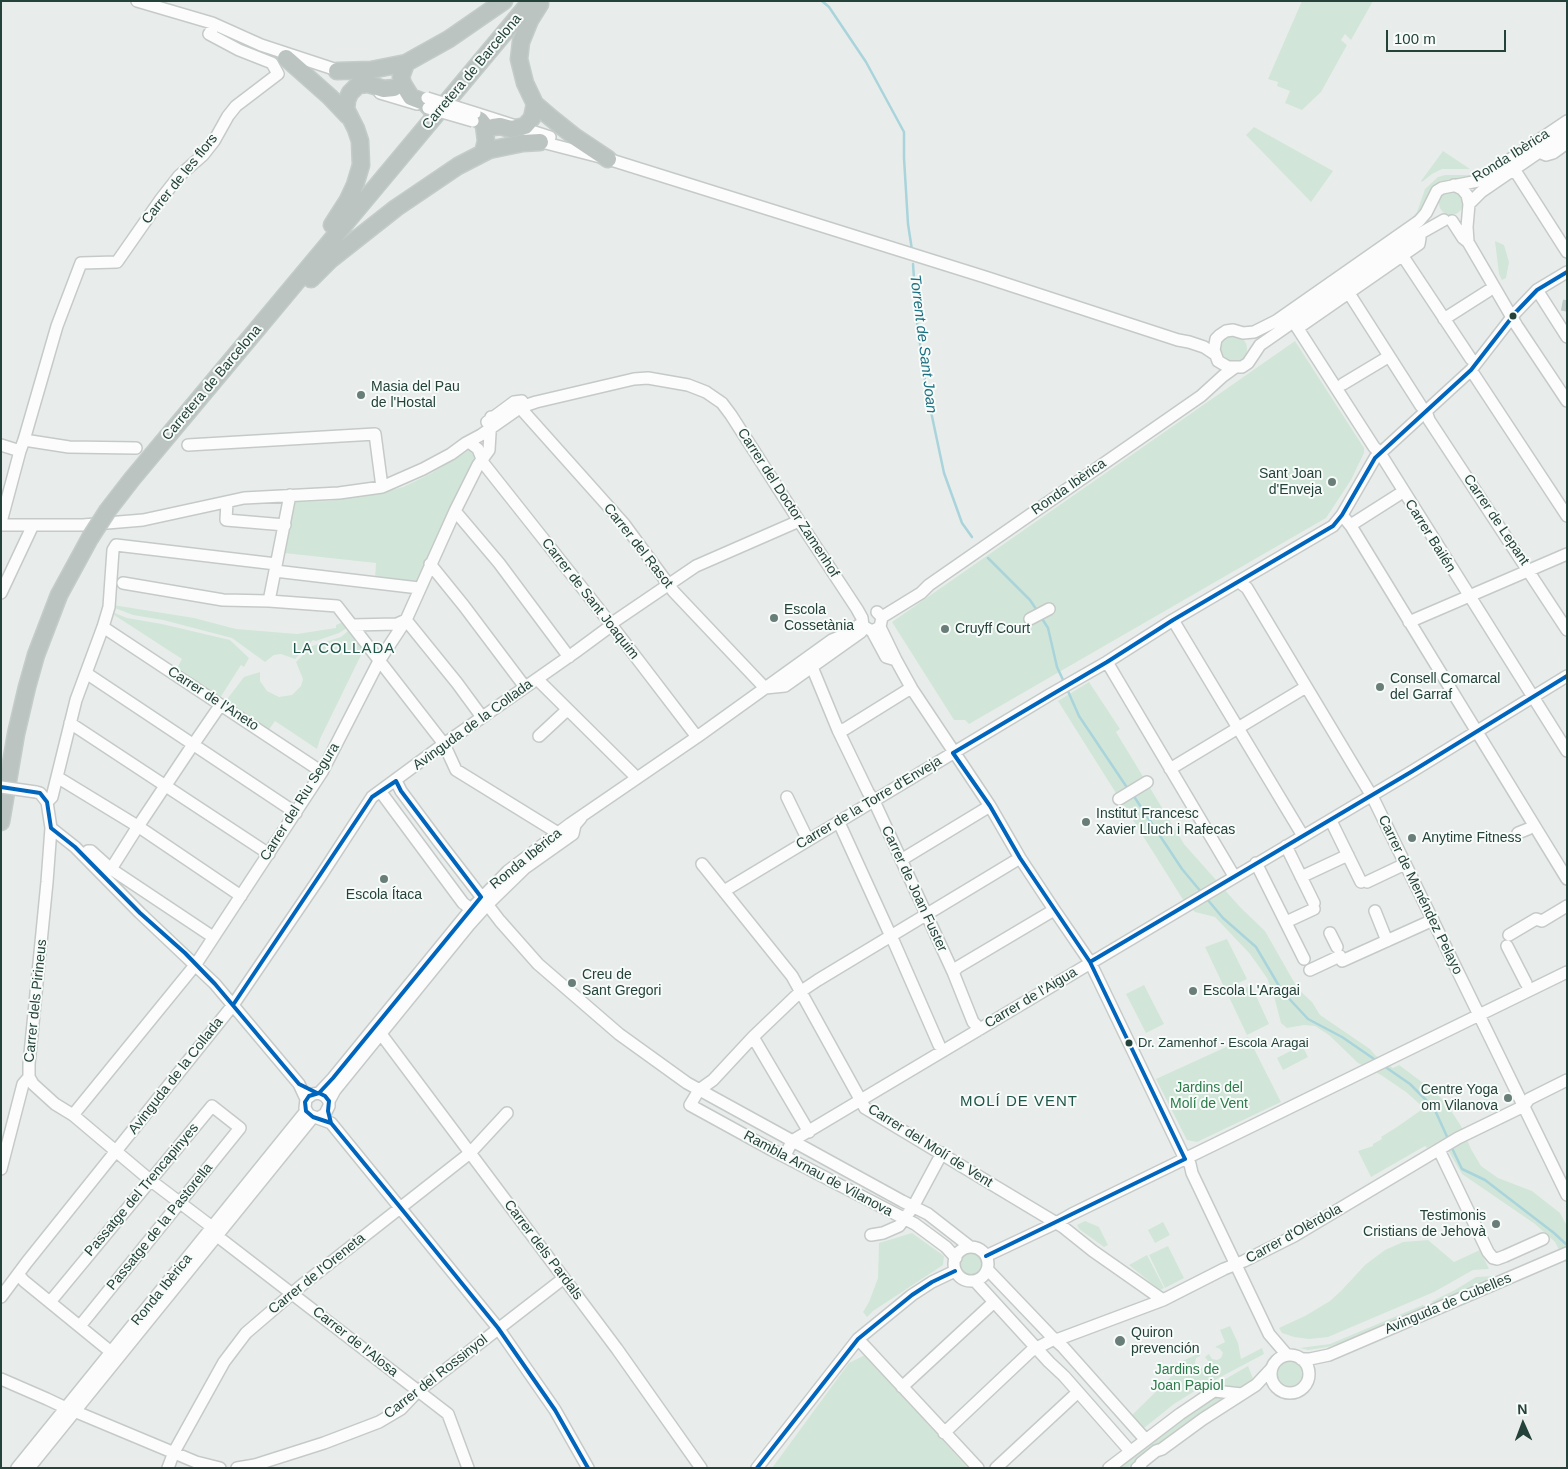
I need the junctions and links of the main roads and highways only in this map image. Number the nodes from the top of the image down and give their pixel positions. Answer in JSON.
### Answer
{"nodes":[{"id":1,"x":504,"y":1,"type":"edge"},
{"id":2,"x":531,"y":1,"type":"edge"},
{"id":3,"x":542,"y":1,"type":"edge"},
{"id":4,"x":286,"y":58,"type":"road end"},
{"id":5,"x":406,"y":63,"type":"junction"},
{"id":6,"x":337,"y":71,"type":"road end"},
{"id":7,"x":401,"y":90,"type":"junction"},
{"id":8,"x":535,"y":104,"type":"junction"},
{"id":9,"x":429,"y":105,"type":"road end"},
{"id":10,"x":453,"y":106,"type":"road end"},
{"id":11,"x":348,"y":116,"type":"junction"},
{"id":12,"x":481,"y":121,"type":"junction"},
{"id":13,"x":540,"y":142,"type":"road end"},
{"id":14,"x":483,"y":153,"type":"junction"},
{"id":15,"x":608,"y":159,"type":"road end"},
{"id":16,"x":255,"y":332,"type":"junction"},
{"id":17,"x":1,"y":822,"type":"edge"}],
"edges":[{"from":1,"to":5,"type":"highway"},
{"from":2,"to":16,"type":"highway","name":"Carretera de Barcelona"},
{"from":3,"to":8,"type":"highway"},
{"from":4,"to":11,"type":"highway"},
{"from":5,"to":6,"type":"highway"},
{"from":5,"to":7,"type":"highway"},
{"from":7,"to":9,"type":"highway"},
{"from":7,"to":11,"type":"highway"},
{"from":8,"to":12,"type":"highway"},
{"from":8,"to":15,"type":"highway"},
{"from":10,"to":12,"type":"highway"},
{"from":11,"to":16,"type":"highway"},
{"from":12,"to":14,"type":"highway"},
{"from":13,"to":14,"type":"highway"},
{"from":14,"to":16,"type":"highway"},
{"from":16,"to":17,"type":"highway","name":"Carretera de Barcelona","bridge":true}]}
